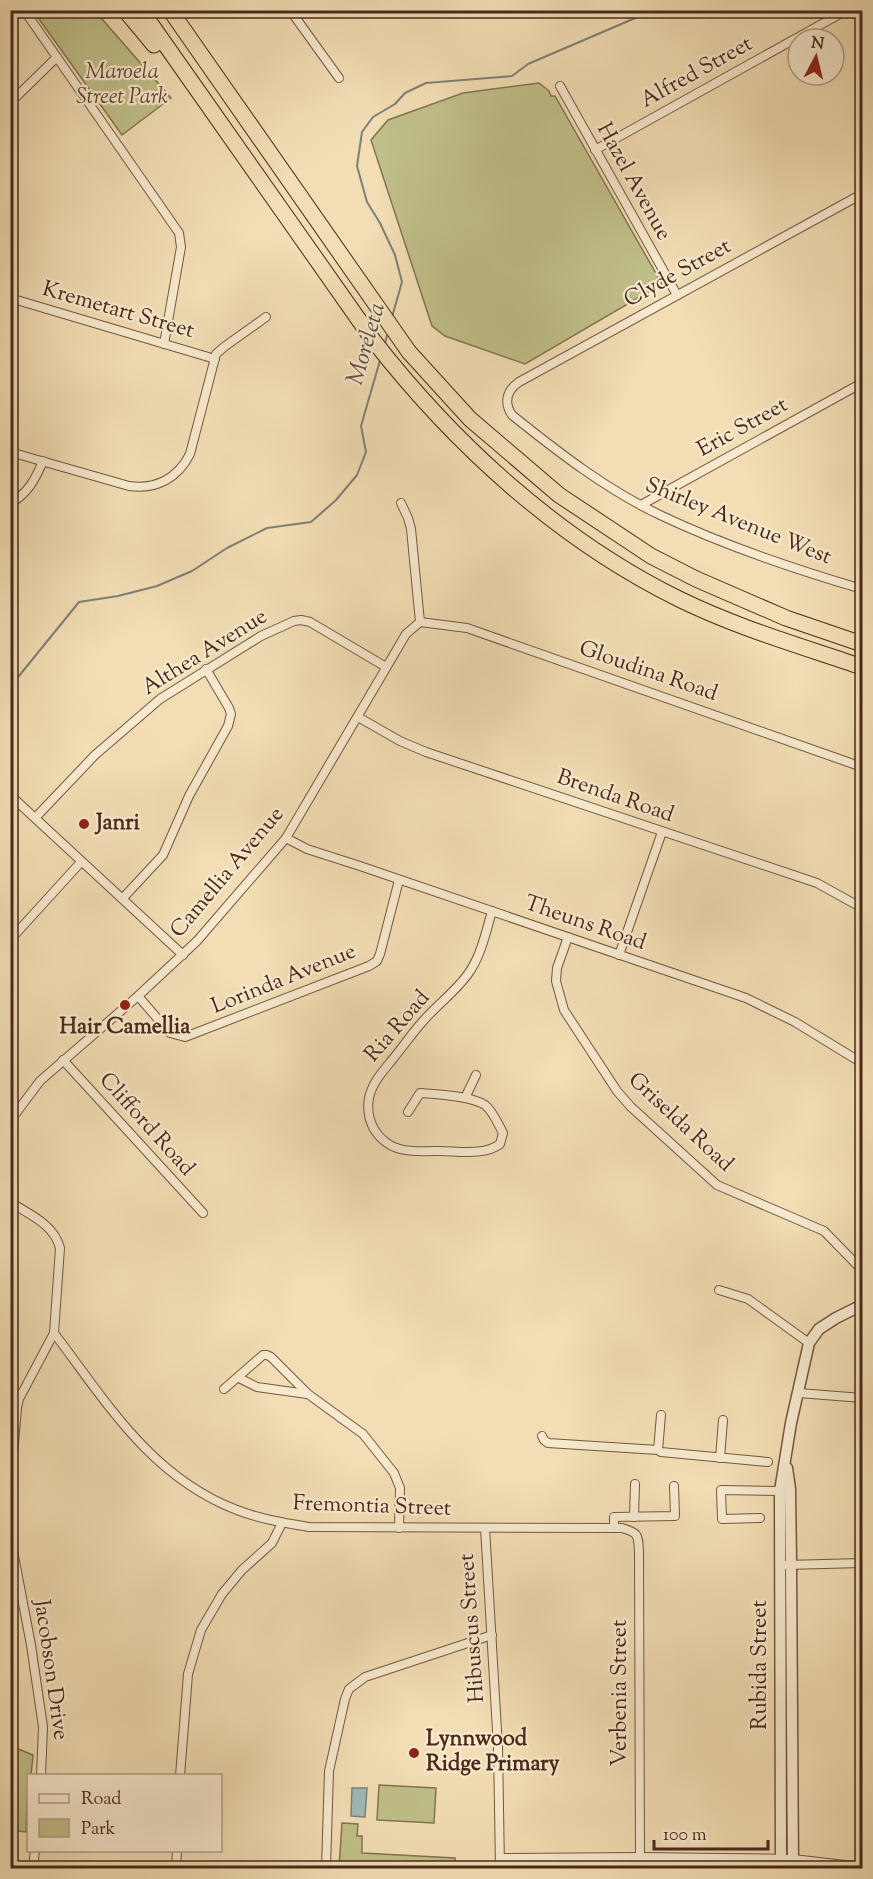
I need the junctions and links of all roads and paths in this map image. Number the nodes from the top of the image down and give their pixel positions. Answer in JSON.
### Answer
{"nodes":[{"id":1,"x":24,"y":10,"type":"edge"},
{"id":2,"x":124,"y":10,"type":"edge"},
{"id":3,"x":141,"y":10,"type":"edge"},
{"id":4,"x":170,"y":10,"type":"edge"},
{"id":5,"x":179,"y":10,"type":"edge"},
{"id":6,"x":290,"y":10,"type":"edge"},
{"id":7,"x":847,"y":10,"type":"edge"},
{"id":8,"x":57,"y":57,"type":"junction"},
{"id":9,"x":207,"y":63,"type":"junction"},
{"id":10,"x":339,"y":78,"type":"dead end"},
{"id":11,"x":560,"y":86,"type":"dead end"},
{"id":12,"x":10,"y":103,"type":"edge"},
{"id":13,"x":209,"y":109,"type":"junction"},
{"id":14,"x":595,"y":150,"type":"junction"},
{"id":15,"x":862,"y":194,"type":"edge"},
{"id":16,"x":677,"y":296,"type":"junction"},
{"id":17,"x":10,"y":298,"type":"edge"},
{"id":18,"x":266,"y":317,"type":"dead end"},
{"id":19,"x":164,"y":344,"type":"junction"},
{"id":20,"x":215,"y":359,"type":"junction"},
{"id":21,"x":862,"y":383,"type":"edge"},
{"id":22,"x":512,"y":388,"type":"joint"},
{"id":23,"x":10,"y":452,"type":"edge"},
{"id":24,"x":43,"y":461,"type":"junction"},
{"id":25,"x":401,"y":503,"type":"dead end"},
{"id":26,"x":10,"y":504,"type":"edge"},
{"id":27,"x":641,"y":505,"type":"junction"},
{"id":28,"x":861,"y":587,"type":"edge"},
{"id":29,"x":786,"y":618,"type":"junction"},
{"id":30,"x":420,"y":622,"type":"junction"},
{"id":31,"x":732,"y":622,"type":"junction"},
{"id":32,"x":862,"y":634,"type":"edge"},
{"id":33,"x":862,"y":644,"type":"edge"},
{"id":34,"x":386,"y":667,"type":"junction"},
{"id":35,"x":862,"y":667,"type":"edge"},
{"id":36,"x":206,"y":669,"type":"junction"},
{"id":37,"x":862,"y":678,"type":"edge"},
{"id":38,"x":358,"y":717,"type":"junction"},
{"id":39,"x":862,"y":767,"type":"edge"},
{"id":40,"x":10,"y":795,"type":"edge"},
{"id":41,"x":36,"y":817,"type":"junction"},
{"id":42,"x":662,"y":832,"type":"junction"},
{"id":43,"x":286,"y":838,"type":"junction"},
{"id":44,"x":81,"y":862,"type":"junction"},
{"id":45,"x":399,"y":880,"type":"junction"},
{"id":46,"x":123,"y":898,"type":"junction"},
{"id":47,"x":862,"y":908,"type":"edge"},
{"id":48,"x":492,"y":911,"type":"junction"},
{"id":49,"x":568,"y":937,"type":"junction"},
{"id":50,"x":10,"y":940,"type":"edge"},
{"id":51,"x":183,"y":955,"type":"junction"},
{"id":52,"x":618,"y":955,"type":"junction"},
{"id":53,"x":138,"y":996,"type":"junction"},
{"id":54,"x":63,"y":1060,"type":"junction"},
{"id":55,"x":862,"y":1063,"type":"edge"},
{"id":56,"x":476,"y":1075,"type":"dead end"},
{"id":57,"x":465,"y":1098,"type":"junction"},
{"id":58,"x":408,"y":1112,"type":"dead end"},
{"id":59,"x":10,"y":1121,"type":"edge"},
{"id":60,"x":10,"y":1202,"type":"edge"},
{"id":61,"x":203,"y":1213,"type":"dead end"},
{"id":62,"x":862,"y":1270,"type":"edge"},
{"id":63,"x":719,"y":1290,"type":"dead end"},
{"id":64,"x":862,"y":1305,"type":"edge"},
{"id":65,"x":54,"y":1333,"type":"junction"},
{"id":66,"x":808,"y":1343,"type":"junction"},
{"id":67,"x":239,"y":1378,"type":"junction"},
{"id":68,"x":224,"y":1389,"type":"dead end"},
{"id":69,"x":799,"y":1393,"type":"junction"},
{"id":70,"x":308,"y":1394,"type":"junction"},
{"id":71,"x":862,"y":1398,"type":"edge"},
{"id":72,"x":661,"y":1415,"type":"dead end"},
{"id":73,"x":723,"y":1420,"type":"dead end"},
{"id":74,"x":542,"y":1436,"type":"dead end"},
{"id":75,"x":658,"y":1450,"type":"junction"},
{"id":76,"x":720,"y":1458,"type":"junction"},
{"id":77,"x":768,"y":1462,"type":"dead end"},
{"id":78,"x":786,"y":1462,"type":"junction"},
{"id":79,"x":635,"y":1484,"type":"dead end"},
{"id":80,"x":674,"y":1485,"type":"dead end"},
{"id":81,"x":10,"y":1490,"type":"edge"},
{"id":82,"x":780,"y":1491,"type":"junction"},
{"id":83,"x":634,"y":1517,"type":"junction"},
{"id":84,"x":760,"y":1518,"type":"dead end"},
{"id":85,"x":282,"y":1523,"type":"junction"},
{"id":86,"x":399,"y":1528,"type":"junction"},
{"id":87,"x":485,"y":1528,"type":"junction"},
{"id":88,"x":618,"y":1528,"type":"junction"},
{"id":89,"x":10,"y":1535,"type":"edge"},
{"id":90,"x":12,"y":1554,"type":"edge"},
{"id":91,"x":862,"y":1563,"type":"edge"},
{"id":92,"x":786,"y":1565,"type":"junction"},
{"id":93,"x":492,"y":1635,"type":"junction"},
{"id":94,"x":41,"y":1774,"type":"edge"},
{"id":95,"x":180,"y":1774,"type":"edge"},
{"id":96,"x":35,"y":1852,"type":"edge"},
{"id":97,"x":177,"y":1852,"type":"edge"},
{"id":98,"x":640,"y":1857,"type":"junction"},
{"id":99,"x":500,"y":1858,"type":"junction"},
{"id":100,"x":787,"y":1864,"type":"edge"},
{"id":101,"x":862,"y":1867,"type":"edge"},
{"id":102,"x":33,"y":1869,"type":"edge"},
{"id":103,"x":176,"y":1869,"type":"edge"},
{"id":104,"x":326,"y":1869,"type":"edge"},
{"id":105,"x":500,"y":1869,"type":"edge"},
{"id":106,"x":640,"y":1869,"type":"edge"}],
"edges":[{"from":1,"to":8,"type":"street"},
{"from":2,"to":13,"type":"highway"},
{"from":3,"to":13,"type":"highway"},
{"from":4,"to":9,"type":"highway"},
{"from":5,"to":9,"type":"highway"},
{"from":6,"to":10,"type":"street"},
{"from":7,"to":14,"type":"street","name":"Alfred Street"},
{"from":8,"to":12,"type":"street"},
{"from":8,"to":19,"type":"street"},
{"from":9,"to":29,"type":"highway"},
{"from":11,"to":14,"type":"street","name":"Hazel Avenue"},
{"from":13,"to":31,"type":"highway"},
{"from":14,"to":16,"type":"street","name":"Hazel Avenue"},
{"from":15,"to":16,"type":"street","name":"Clyde Street"},
{"from":16,"to":22,"type":"street","name":"Clyde Street"},
{"from":17,"to":19,"type":"street","name":"Kremetart Street"},
{"from":18,"to":20,"type":"street"},
{"from":19,"to":20,"type":"street","name":"Kremetart Street"},
{"from":20,"to":24,"type":"street"},
{"from":21,"to":27,"type":"street","name":"Eric Street"},
{"from":22,"to":27,"type":"street","name":"Shirley Avenue West"},
{"from":23,"to":24,"type":"street"},
{"from":24,"to":26,"type":"street"},
{"from":25,"to":30,"type":"street"},
{"from":27,"to":28,"type":"street","name":"Shirley Avenue West"},
{"from":29,"to":32,"type":"highway"},
{"from":29,"to":33,"type":"highway"},
{"from":30,"to":34,"type":"street","name":"Camellia Avenue"},
{"from":30,"to":39,"type":"street","name":"Gloudina Road"},
{"from":31,"to":35,"type":"highway"},
{"from":31,"to":37,"type":"highway"},
{"from":34,"to":36,"type":"street","name":"Althea Avenue"},
{"from":34,"to":38,"type":"street","name":"Camellia Avenue"},
{"from":36,"to":41,"type":"street","name":"Althea Avenue"},
{"from":36,"to":46,"type":"street"},
{"from":38,"to":42,"type":"street","name":"Brenda Road"},
{"from":38,"to":43,"type":"street","name":"Camellia Avenue"},
{"from":40,"to":41,"type":"street"},
{"from":41,"to":44,"type":"street"},
{"from":42,"to":47,"type":"street","name":"Brenda Road"},
{"from":42,"to":52,"type":"street"},
{"from":43,"to":45,"type":"street","name":"Theuns Road"},
{"from":43,"to":51,"type":"street","name":"Camellia Avenue"},
{"from":44,"to":46,"type":"street"},
{"from":44,"to":50,"type":"street"},
{"from":45,"to":48,"type":"street","name":"Theuns Road"},
{"from":45,"to":53,"type":"street","name":"Lorinda Avenue"},
{"from":46,"to":51,"type":"street"},
{"from":48,"to":49,"type":"street","name":"Theuns Road"},
{"from":48,"to":57,"type":"street","name":"Ria Road"},
{"from":49,"to":52,"type":"street","name":"Theuns Road"},
{"from":49,"to":62,"type":"street","name":"Griselda Road"},
{"from":51,"to":53,"type":"street","name":"Camellia Avenue"},
{"from":52,"to":55,"type":"street","name":"Theuns Road"},
{"from":53,"to":54,"type":"street","name":"Camellia Avenue"},
{"from":54,"to":59,"type":"street","name":"Camellia Avenue"},
{"from":54,"to":61,"type":"street","name":"Clifford Road"},
{"from":56,"to":57,"type":"street"},
{"from":57,"to":58,"type":"street"},
{"from":60,"to":65,"type":"street"},
{"from":63,"to":66,"type":"street"},
{"from":64,"to":66,"type":"street"},
{"from":65,"to":81,"type":"street"},
{"from":65,"to":85,"type":"street","name":"Fremontia Street"},
{"from":66,"to":69,"type":"street","name":"Rubida Street"},
{"from":67,"to":68,"type":"street"},
{"from":67,"to":70,"type":"street"},
{"from":67,"to":70,"type":"street"},
{"from":69,"to":71,"type":"street"},
{"from":69,"to":78,"type":"street","name":"Rubida Street"},
{"from":70,"to":86,"type":"street"},
{"from":72,"to":75,"type":"street"},
{"from":73,"to":76,"type":"street"},
{"from":74,"to":75,"type":"street"},
{"from":75,"to":76,"type":"street"},
{"from":76,"to":77,"type":"street"},
{"from":78,"to":82,"type":"street","name":"Rubida Street"},
{"from":78,"to":92,"type":"street","name":"Rubida Street"},
{"from":79,"to":83,"type":"street"},
{"from":80,"to":83,"type":"street"},
{"from":82,"to":84,"type":"street"},
{"from":82,"to":92,"type":"street","name":"Rubida Street"},
{"from":83,"to":88,"type":"street"},
{"from":85,"to":86,"type":"street","name":"Fremontia Street"},
{"from":85,"to":95,"type":"street"},
{"from":86,"to":87,"type":"street","name":"Fremontia Street"},
{"from":87,"to":88,"type":"street","name":"Fremontia Street"},
{"from":87,"to":93,"type":"street","name":"Hibuscus Street"},
{"from":88,"to":98,"type":"street","name":"Verbenia Street"},
{"from":89,"to":90,"type":"street","name":"Jacobson Drive"},
{"from":90,"to":94,"type":"street","name":"Jacobson Drive"},
{"from":91,"to":92,"type":"street"},
{"from":92,"to":100,"type":"street","name":"Rubida Street"},
{"from":93,"to":99,"type":"street","name":"Hibuscus Street"},
{"from":93,"to":104,"type":"street"},
{"from":96,"to":102,"type":"street"},
{"from":97,"to":103,"type":"street"},
{"from":98,"to":99,"type":"street"},
{"from":98,"to":100,"type":"street"},
{"from":98,"to":106,"type":"street","name":"Verbenia Street"},
{"from":99,"to":105,"type":"street","name":"Hibuscus Street"},
{"from":100,"to":101,"type":"street"}]}
